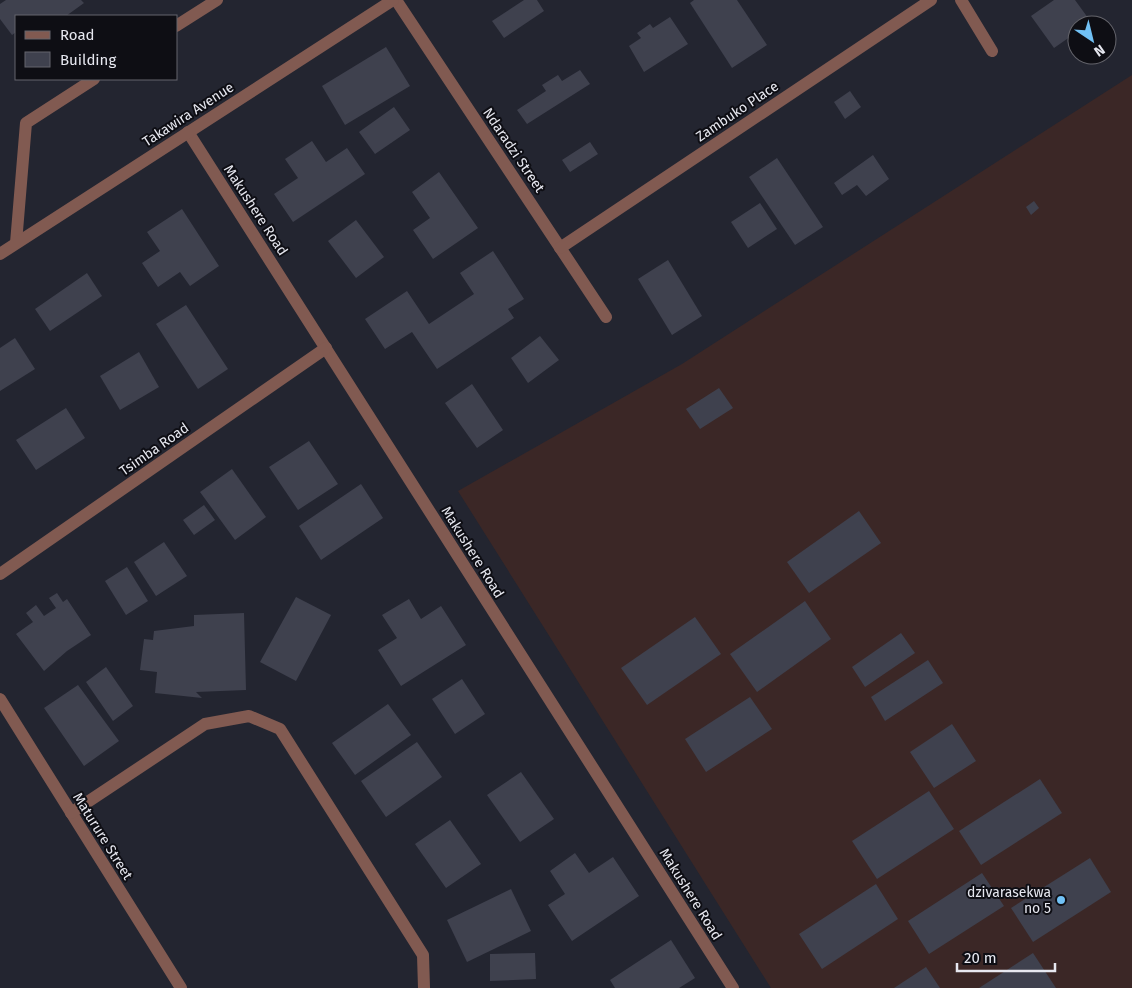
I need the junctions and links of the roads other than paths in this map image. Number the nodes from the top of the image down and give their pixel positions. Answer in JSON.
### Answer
{"nodes":[{"id":1,"x":216,"y":0,"type":"edge"},
{"id":2,"x":394,"y":0,"type":"edge"},
{"id":3,"x":931,"y":0,"type":"edge"},
{"id":4,"x":961,"y":0,"type":"edge"},
{"id":5,"x":178,"y":25,"type":"edge"},
{"id":6,"x":992,"y":51,"type":"dead end"},
{"id":7,"x":92,"y":80,"type":"edge"},
{"id":8,"x":188,"y":132,"type":"junction"},
{"id":9,"x":16,"y":243,"type":"junction"},
{"id":10,"x":560,"y":248,"type":"junction"},
{"id":11,"x":0,"y":254,"type":"edge"},
{"id":12,"x":606,"y":317,"type":"dead end"},
{"id":13,"x":326,"y":348,"type":"junction"},
{"id":14,"x":0,"y":574,"type":"edge"},
{"id":15,"x":0,"y":700,"type":"edge"},
{"id":16,"x":71,"y":813,"type":"junction"},
{"id":17,"x":181,"y":988,"type":"edge"},
{"id":18,"x":424,"y":988,"type":"edge"},
{"id":19,"x":733,"y":988,"type":"edge"}],
"edges":[{"from":1,"to":5,"type":"street"},
{"from":2,"to":8,"type":"street","name":"Takawira Avenue"},
{"from":2,"to":10,"type":"street","name":"Ndaradzi Street"},
{"from":3,"to":10,"type":"street","name":"Zambuko Place"},
{"from":4,"to":6,"type":"street"},
{"from":7,"to":9,"type":"street"},
{"from":8,"to":9,"type":"street","name":"Takawira Avenue"},
{"from":8,"to":13,"type":"street","name":"Makushere Road"},
{"from":9,"to":11,"type":"street","name":"Takawira Avenue"},
{"from":10,"to":12,"type":"street","name":"Ndaradzi Street"},
{"from":13,"to":14,"type":"street","name":"Tsimba Road"},
{"from":13,"to":19,"type":"street","name":"Makushere Road"},
{"from":15,"to":16,"type":"street","name":"Maturure Street"},
{"from":16,"to":17,"type":"street","name":"Maturure Street"},
{"from":16,"to":18,"type":"street"}]}
